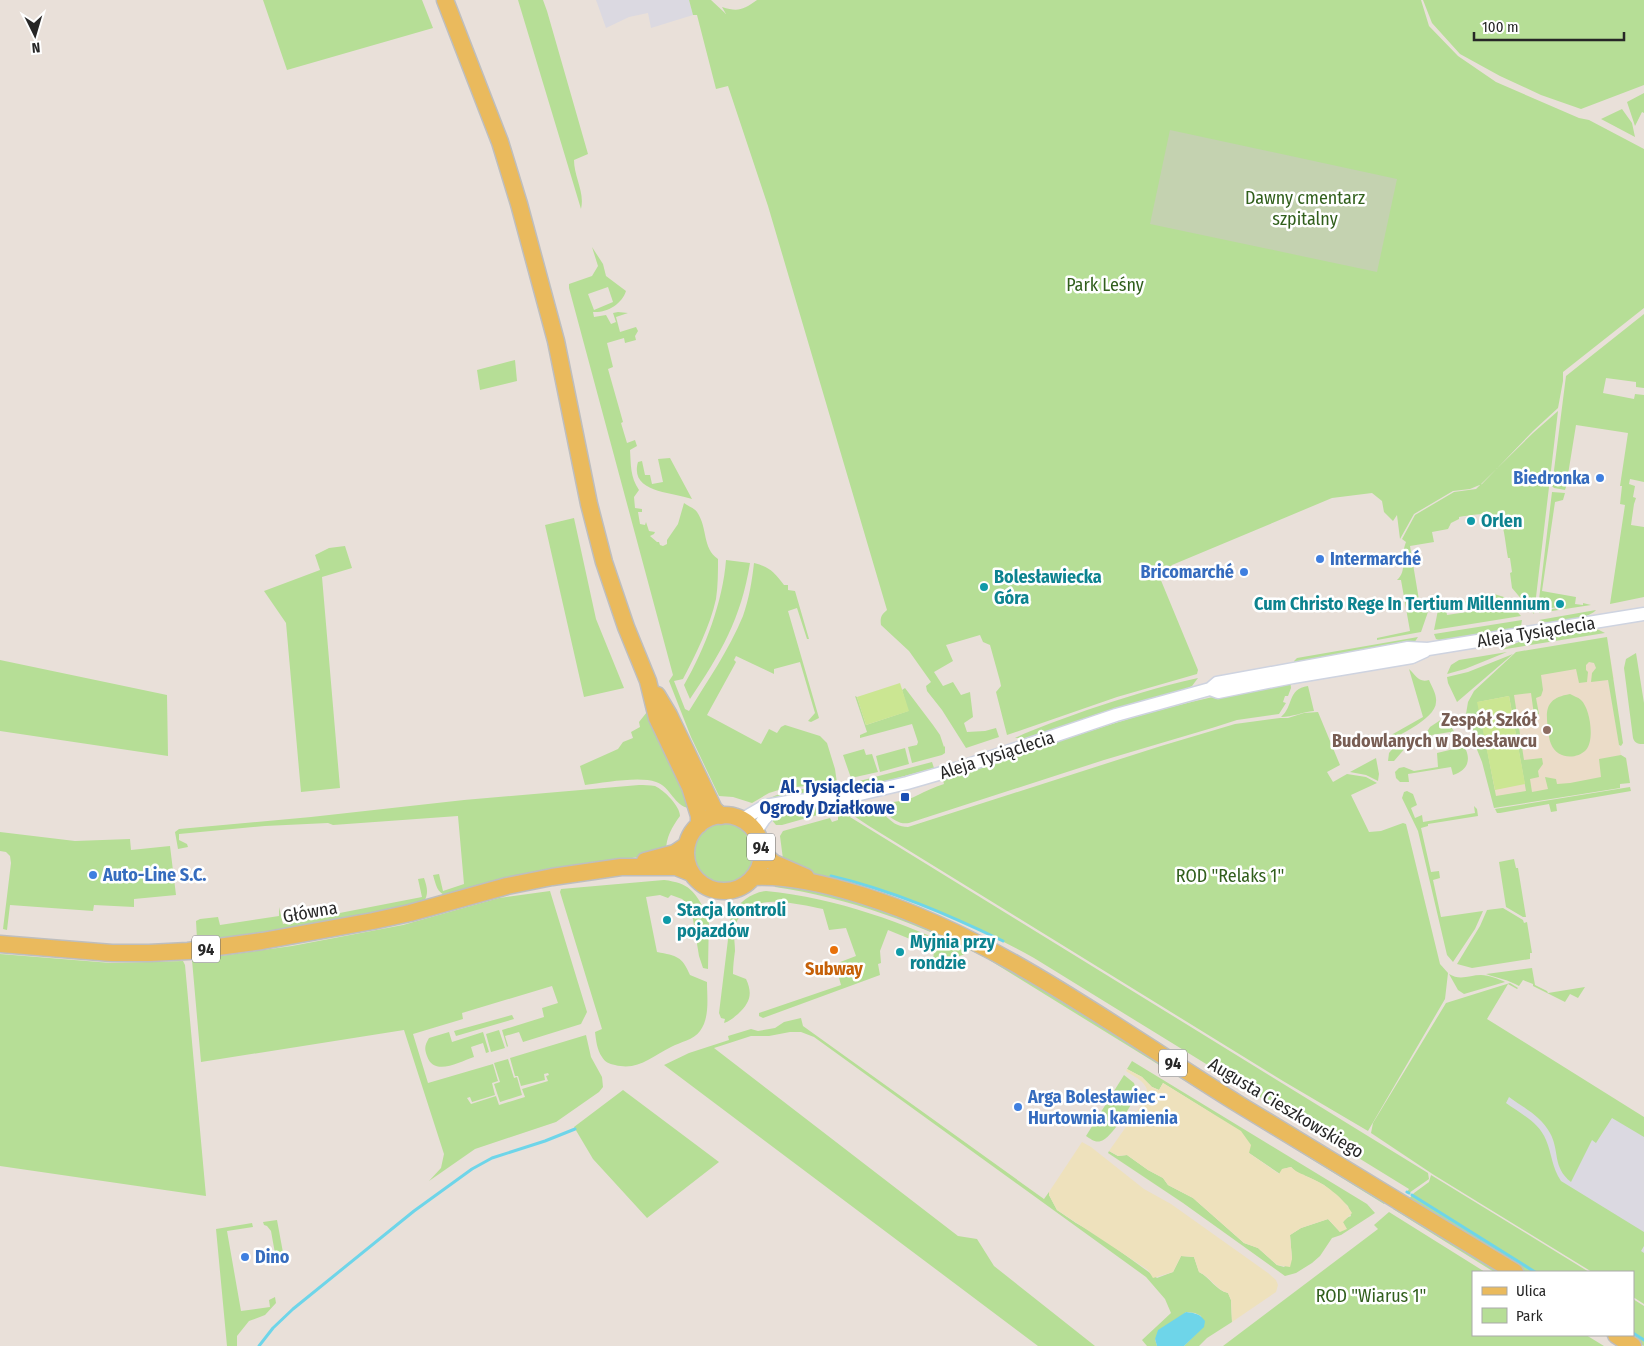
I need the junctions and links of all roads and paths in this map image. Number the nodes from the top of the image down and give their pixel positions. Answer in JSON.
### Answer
{"nodes":[{"id":1,"x":445,"y":0,"type":"edge"},
{"id":2,"x":1644,"y":614,"type":"edge"},
{"id":3,"x":648,"y":681,"type":"junction"},
{"id":4,"x":780,"y":804,"type":"junction"},
{"id":5,"x":721,"y":816,"type":"junction"},
{"id":6,"x":741,"y":820,"type":"junction"},
{"id":7,"x":699,"y":825,"type":"junction"},
{"id":8,"x":756,"y":835,"type":"junction"},
{"id":9,"x":686,"y":845,"type":"junction"},
{"id":10,"x":761,"y":852,"type":"junction"},
{"id":11,"x":621,"y":867,"type":"junction"},
{"id":12,"x":691,"y":873,"type":"junction"},
{"id":13,"x":753,"y":877,"type":"junction"},
{"id":14,"x":817,"y":883,"type":"junction"},
{"id":15,"x":0,"y":944,"type":"edge"},
{"id":16,"x":1513,"y":1271,"type":"edge"},
{"id":17,"x":1618,"y":1336,"type":"edge"},
{"id":18,"x":1634,"y":1346,"type":"edge"}],
"edges":[{"from":1,"to":3,"type":"main road"},
{"from":2,"to":4,"type":"street","name":"Aleja Tysiąclecia"},
{"from":3,"to":5,"type":"main road"},
{"from":3,"to":7,"type":"main road"},
{"from":4,"to":6,"type":"street","name":"Aleja Tysiąclecia"},
{"from":4,"to":8,"type":"street"},
{"from":5,"to":6,"type":"main road","number":"94"},
{"from":5,"to":7,"type":"main road"},
{"from":6,"to":8,"type":"main road","number":"94"},
{"from":7,"to":9,"type":"main road"},
{"from":8,"to":10,"type":"main road","number":"94"},
{"from":9,"to":11,"type":"main road","name":"Główna","number":"94"},
{"from":9,"to":12,"type":"main road"},
{"from":10,"to":13,"type":"main road","number":"94"},
{"from":10,"to":14,"type":"main road","name":"Augusta Cieszkowskiego","number":"94"},
{"from":11,"to":12,"type":"main road","name":"Główna","number":"94"},
{"from":11,"to":15,"type":"main road","name":"Główna","number":"94"},
{"from":12,"to":13,"type":"main road","number":"94"},
{"from":13,"to":14,"type":"main road","name":"Augusta Cieszkowskiego","number":"94"},
{"from":14,"to":16,"type":"main road","name":"Augusta Cieszkowskiego","number":"94"},
{"from":17,"to":18,"type":"main road"}]}
